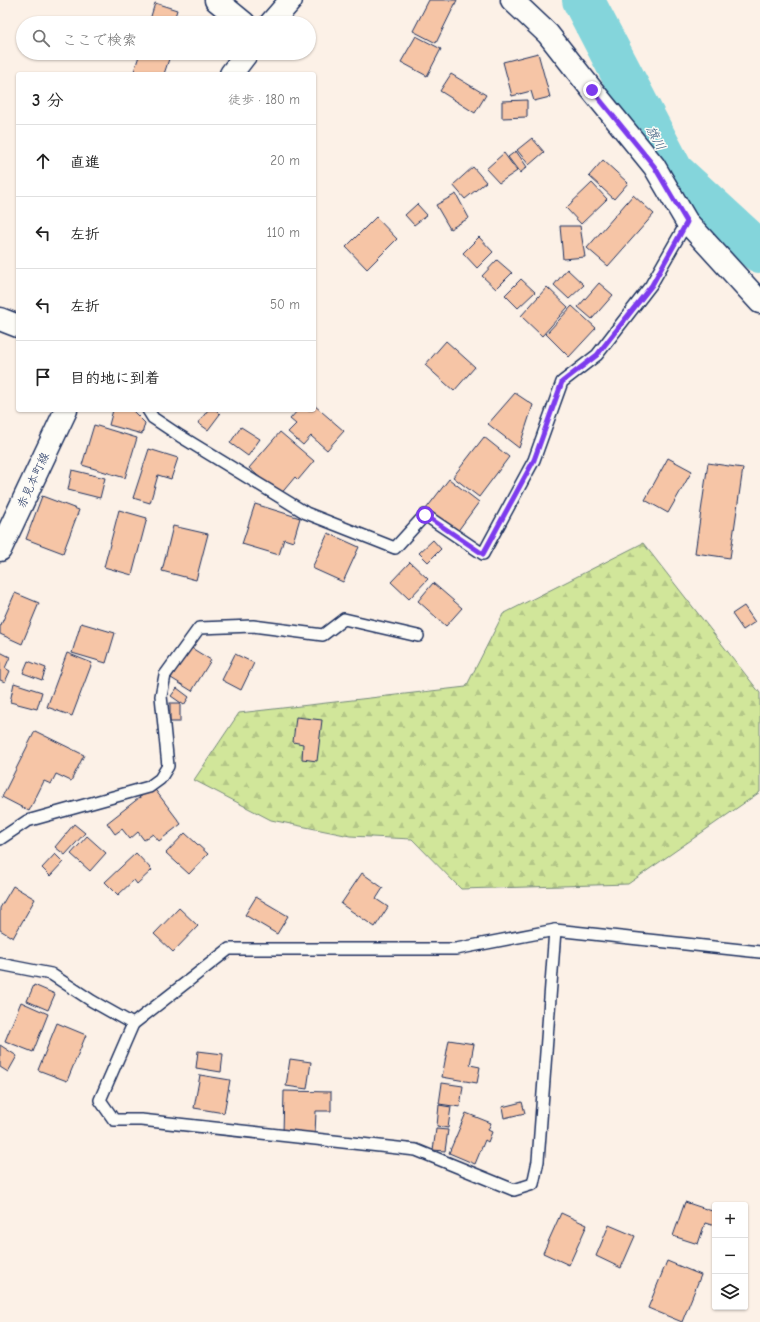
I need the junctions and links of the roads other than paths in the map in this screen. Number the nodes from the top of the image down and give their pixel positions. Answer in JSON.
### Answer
{"nodes":[{"id":1,"x":216,"y":0,"type":"edge"},
{"id":2,"x":291,"y":0,"type":"edge"},
{"id":3,"x":512,"y":0,"type":"edge"},
{"id":4,"x":235,"y":16,"type":"edge"},
{"id":5,"x":277,"y":16,"type":"edge"},
{"id":6,"x":242,"y":60,"type":"edge"},
{"id":7,"x":233,"y":72,"type":"edge"},
{"id":8,"x":687,"y":222,"type":"junction"},
{"id":9,"x":760,"y":302,"type":"edge"},
{"id":10,"x":0,"y":320,"type":"edge"},
{"id":11,"x":16,"y":325,"type":"edge"},
{"id":12,"x":65,"y":412,"type":"edge"},
{"id":13,"x":149,"y":412,"type":"edge"},
{"id":14,"x":0,"y":550,"type":"edge"},
{"id":15,"x":418,"y":636,"type":"dead end"},
{"id":16,"x":0,"y":839,"type":"edge"},
{"id":17,"x":555,"y":930,"type":"junction"},
{"id":18,"x":760,"y":952,"type":"edge"},
{"id":19,"x":0,"y":964,"type":"edge"},
{"id":20,"x":133,"y":1024,"type":"junction"}],
"edges":[{"from":1,"to":4,"type":"street"},
{"from":2,"to":5,"type":"street"},
{"from":3,"to":8,"type":"street"},
{"from":6,"to":7,"type":"street"},
{"from":8,"to":9,"type":"street"},
{"from":8,"to":13,"type":"lane"},
{"from":10,"to":11,"type":"street"},
{"from":12,"to":14,"type":"street","name":"赤見本町線"},
{"from":15,"to":16,"type":"lane"},
{"from":17,"to":18,"type":"lane"},
{"from":17,"to":20,"type":"lane"},
{"from":17,"to":20,"type":"lane"},
{"from":19,"to":20,"type":"lane"}]}
